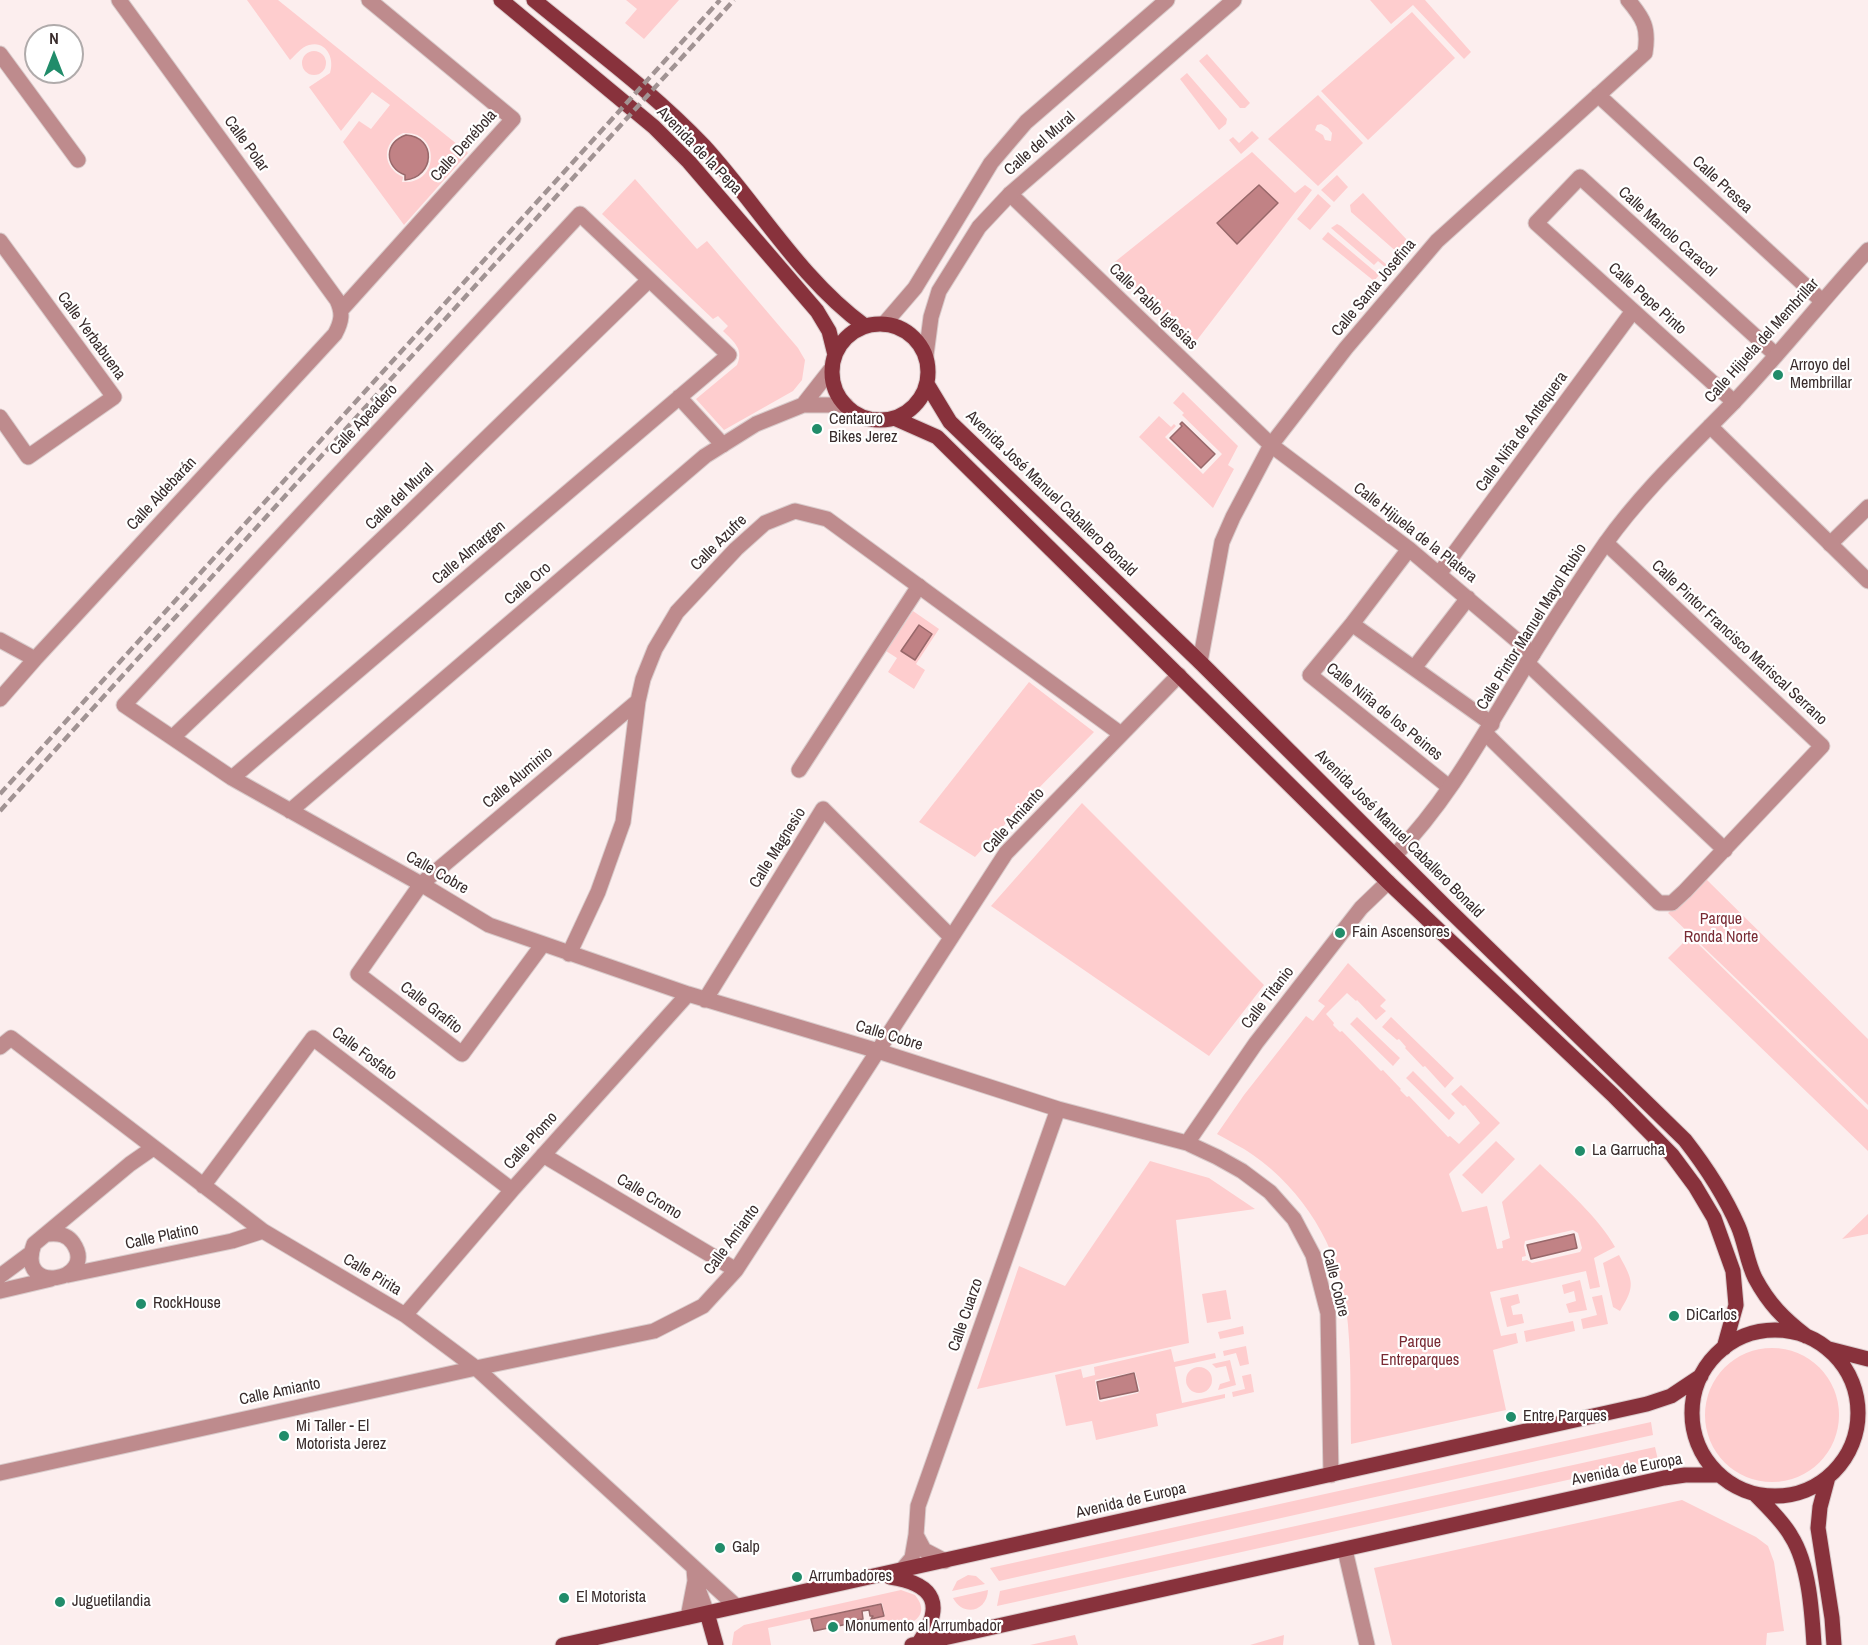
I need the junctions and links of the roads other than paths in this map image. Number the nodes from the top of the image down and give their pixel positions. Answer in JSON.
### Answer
{"nodes":[{"id":1,"x":119,"y":0,"type":"edge"},
{"id":2,"x":369,"y":0,"type":"edge"},
{"id":3,"x":501,"y":0,"type":"edge"},
{"id":4,"x":534,"y":0,"type":"edge"},
{"id":5,"x":1167,"y":0,"type":"edge"},
{"id":6,"x":1234,"y":0,"type":"edge"},
{"id":7,"x":1628,"y":0,"type":"edge"},
{"id":8,"x":0,"y":54,"type":"edge"},
{"id":9,"x":1598,"y":95,"type":"junction"},
{"id":10,"x":78,"y":160,"type":"dead end"},
{"id":11,"x":1010,"y":194,"type":"junction"},
{"id":12,"x":1536,"y":223,"type":"joint"},
{"id":13,"x":0,"y":241,"type":"edge"},
{"id":14,"x":1868,"y":250,"type":"edge"},
{"id":15,"x":649,"y":280,"type":"junction"},
{"id":16,"x":1822,"y":301,"type":"junction"},
{"id":17,"x":341,"y":310,"type":"junction"},
{"id":18,"x":1633,"y":311,"type":"junction"},
{"id":19,"x":885,"y":324,"type":"junction"},
{"id":20,"x":865,"y":326,"type":"junction"},
{"id":21,"x":729,"y":355,"type":"joint"},
{"id":22,"x":926,"y":355,"type":"junction"},
{"id":23,"x":1776,"y":355,"type":"junction"},
{"id":24,"x":834,"y":362,"type":"junction"},
{"id":25,"x":927,"y":384,"type":"junction"},
{"id":26,"x":679,"y":397,"type":"junction"},
{"id":27,"x":1734,"y":402,"type":"junction"},
{"id":28,"x":803,"y":405,"type":"junction"},
{"id":29,"x":846,"y":405,"type":"junction"},
{"id":30,"x":0,"y":417,"type":"edge"},
{"id":31,"x":894,"y":418,"type":"junction"},
{"id":32,"x":1710,"y":426,"type":"junction"},
{"id":33,"x":723,"y":445,"type":"junction"},
{"id":34,"x":1271,"y":445,"type":"junction"},
{"id":35,"x":1868,"y":507,"type":"edge"},
{"id":36,"x":1606,"y":543,"type":"junction"},
{"id":37,"x":1830,"y":544,"type":"junction"},
{"id":38,"x":1409,"y":549,"type":"junction"},
{"id":39,"x":1439,"y":574,"type":"junction"},
{"id":40,"x":1868,"y":581,"type":"edge"},
{"id":41,"x":920,"y":586,"type":"junction"},
{"id":42,"x":1468,"y":598,"type":"junction"},
{"id":43,"x":1352,"y":624,"type":"junction"},
{"id":44,"x":0,"y":640,"type":"edge"},
{"id":45,"x":1530,"y":658,"type":"junction"},
{"id":46,"x":34,"y":659,"type":"junction"},
{"id":47,"x":1200,"y":662,"type":"junction"},
{"id":48,"x":1414,"y":668,"type":"junction"},
{"id":49,"x":1179,"y":675,"type":"junction"},
{"id":50,"x":0,"y":699,"type":"edge"},
{"id":51,"x":638,"y":701,"type":"junction"},
{"id":52,"x":1489,"y":729,"type":"junction"},
{"id":53,"x":1121,"y":734,"type":"junction"},
{"id":54,"x":173,"y":737,"type":"junction"},
{"id":55,"x":799,"y":770,"type":"dead end"},
{"id":56,"x":232,"y":778,"type":"junction"},
{"id":57,"x":1449,"y":787,"type":"junction"},
{"id":58,"x":290,"y":812,"type":"junction"},
{"id":59,"x":1725,"y":850,"type":"junction"},
{"id":60,"x":1395,"y":855,"type":"junction"},
{"id":61,"x":1388,"y":882,"type":"junction"},
{"id":62,"x":421,"y":884,"type":"junction"},
{"id":63,"x":951,"y":938,"type":"junction"},
{"id":64,"x":543,"y":944,"type":"junction"},
{"id":65,"x":569,"y":954,"type":"junction"},
{"id":66,"x":688,"y":994,"type":"junction"},
{"id":67,"x":705,"y":999,"type":"junction"},
{"id":68,"x":5,"y":1042,"type":"edge"},
{"id":69,"x":878,"y":1051,"type":"junction"},
{"id":70,"x":1058,"y":1109,"type":"junction"},
{"id":71,"x":1187,"y":1143,"type":"junction"},
{"id":72,"x":153,"y":1148,"type":"junction"},
{"id":73,"x":543,"y":1155,"type":"junction"},
{"id":74,"x":203,"y":1186,"type":"junction"},
{"id":75,"x":512,"y":1190,"type":"junction"},
{"id":76,"x":263,"y":1231,"type":"junction"},
{"id":77,"x":48,"y":1234,"type":"junction"},
{"id":78,"x":31,"y":1253,"type":"junction"},
{"id":79,"x":736,"y":1270,"type":"junction"},
{"id":80,"x":68,"y":1275,"type":"junction"},
{"id":81,"x":0,"y":1276,"type":"edge"},
{"id":82,"x":51,"y":1279,"type":"junction"},
{"id":83,"x":0,"y":1291,"type":"edge"},
{"id":84,"x":405,"y":1315,"type":"junction"},
{"id":85,"x":1806,"y":1336,"type":"junction"},
{"id":86,"x":1724,"y":1348,"type":"junction"},
{"id":87,"x":1826,"y":1348,"type":"junction"},
{"id":88,"x":1868,"y":1359,"type":"edge"},
{"id":89,"x":476,"y":1368,"type":"junction"},
{"id":90,"x":1701,"y":1376,"type":"junction"},
{"id":91,"x":1868,"y":1431,"type":"edge"},
{"id":92,"x":1853,"y":1443,"type":"junction"},
{"id":93,"x":0,"y":1473,"type":"edge"},
{"id":94,"x":1330,"y":1474,"type":"junction"},
{"id":95,"x":1718,"y":1475,"type":"junction"},
{"id":96,"x":1828,"y":1477,"type":"junction"},
{"id":97,"x":1755,"y":1494,"type":"junction"},
{"id":98,"x":916,"y":1535,"type":"junction"},
{"id":99,"x":1345,"y":1550,"type":"junction"},
{"id":100,"x":945,"y":1561,"type":"junction"},
{"id":101,"x":901,"y":1571,"type":"junction"},
{"id":102,"x":695,"y":1575,"type":"junction"},
{"id":103,"x":882,"y":1575,"type":"junction"},
{"id":104,"x":733,"y":1607,"type":"junction"},
{"id":105,"x":707,"y":1613,"type":"junction"},
{"id":106,"x":688,"y":1617,"type":"junction"},
{"id":107,"x":716,"y":1640,"type":"edge"},
{"id":108,"x":915,"y":1644,"type":"edge"},
{"id":109,"x":564,"y":1645,"type":"edge"},
{"id":110,"x":1367,"y":1645,"type":"edge"},
{"id":111,"x":1814,"y":1645,"type":"edge"},
{"id":112,"x":1834,"y":1645,"type":"edge"}],
"edges":[{"from":1,"to":17,"type":"street","name":"Calle Polar"},
{"from":2,"to":17,"type":"street","name":"Calle Denébola"},
{"from":3,"to":24,"type":"main road","name":"Avenida de la Pepa"},
{"from":4,"to":20,"type":"main road","name":"Avenida de la Pepa"},
{"from":5,"to":19,"type":"street","name":"Calle del Mural"},
{"from":6,"to":11,"type":"street","name":"Calle del Mural"},
{"from":7,"to":9,"type":"street","name":"Calle Santa Josefina"},
{"from":8,"to":10,"type":"street"},
{"from":9,"to":16,"type":"street","name":"Calle Presea"},
{"from":9,"to":34,"type":"street","name":"Calle Santa Josefina"},
{"from":11,"to":22,"type":"street","name":"Calle del Mural"},
{"from":11,"to":34,"type":"street","name":"Calle Pablo Iglesias"},
{"from":12,"to":18,"type":"street","name":"Calle Pepe Pinto"},
{"from":12,"to":23,"type":"street","name":"Calle Manolo Caracol"},
{"from":13,"to":30,"type":"street","name":"Calle Yerbabuena"},
{"from":14,"to":16,"type":"street","name":"Calle Hijuela del Membrillar"},
{"from":15,"to":21,"type":"street","name":"Calle Apeadero"},
{"from":15,"to":54,"type":"street","name":"Calle del Mural"},
{"from":15,"to":54,"type":"street","name":"Calle Apeadero"},
{"from":16,"to":23,"type":"street","name":"Calle Hijuela del Membrillar"},
{"from":17,"to":46,"type":"street","name":"Calle Aldebarán"},
{"from":18,"to":27,"type":"street","name":"Calle Pepe Pinto"},
{"from":18,"to":39,"type":"street","name":"Calle Niña de Antequera"},
{"from":19,"to":20,"type":"main road"},
{"from":19,"to":22,"type":"main road"},
{"from":20,"to":24,"type":"main road"},
{"from":21,"to":26,"type":"street","name":"Calle Almargen"},
{"from":22,"to":25,"type":"main road"},
{"from":23,"to":27,"type":"street","name":"Calle Hijuela del Membrillar"},
{"from":24,"to":28,"type":"street","name":"Calle Oro"},
{"from":24,"to":29,"type":"main road"},
{"from":25,"to":31,"type":"main road"},
{"from":25,"to":47,"type":"main road","name":"Avenida José Manuel Caballero Bonald"},
{"from":26,"to":33,"type":"street"},
{"from":26,"to":56,"type":"street","name":"Calle Almargen"},
{"from":27,"to":32,"type":"street","name":"Calle Hijuela del Membrillar"},
{"from":28,"to":29,"type":"street","name":"Calle Oro"},
{"from":28,"to":33,"type":"street","name":"Calle Oro"},
{"from":29,"to":31,"type":"main road"},
{"from":31,"to":49,"type":"main road"},
{"from":32,"to":36,"type":"street","name":"Calle Pintor Manuel Mayol Rubio"},
{"from":32,"to":37,"type":"street","name":"Calle Hijuela del Membrillar"},
{"from":33,"to":58,"type":"street","name":"Calle Oro"},
{"from":34,"to":38,"type":"street","name":"Calle Hijuela de la Platera"},
{"from":34,"to":47,"type":"street","name":"Calle Santa Josefina"},
{"from":35,"to":37,"type":"street"},
{"from":36,"to":45,"type":"street","name":"Calle Pintor Manuel Mayol Rubio"},
{"from":36,"to":59,"type":"street","name":"Calle Pintor Francisco Mariscal Serrano"},
{"from":37,"to":40,"type":"street","name":"Calle Hijuela del Membrillar"},
{"from":38,"to":39,"type":"street","name":"Calle Hijuela de la Platera"},
{"from":38,"to":43,"type":"street","name":"Calle Niña de los Peines"},
{"from":39,"to":42,"type":"street","name":"Calle Hijuela de la Platera"},
{"from":41,"to":51,"type":"street","name":"Calle Azufre"},
{"from":41,"to":53,"type":"street","name":"Calle Azufre"},
{"from":41,"to":55,"type":"street"},
{"from":42,"to":45,"type":"street","name":"Calle Hijuela de la Platera"},
{"from":42,"to":48,"type":"street"},
{"from":43,"to":48,"type":"street","name":"Calle Pintor Francisco Mariscal Serrano"},
{"from":43,"to":57,"type":"street","name":"Calle Niña de los Peines"},
{"from":44,"to":46,"type":"street"},
{"from":45,"to":52,"type":"street","name":"Calle Pintor Manuel Mayol Rubio"},
{"from":45,"to":59,"type":"street"},
{"from":46,"to":50,"type":"street","name":"Calle Aldebarán"},
{"from":47,"to":60,"type":"main road","name":"Avenida José Manuel Caballero Bonald"},
{"from":48,"to":52,"type":"street","name":"Calle Pintor Francisco Mariscal Serrano"},
{"from":49,"to":53,"type":"street","name":"Calle Amianto"},
{"from":49,"to":61,"type":"main road"},
{"from":51,"to":62,"type":"street","name":"Calle Aluminio"},
{"from":51,"to":65,"type":"street","name":"Calle Azufre"},
{"from":52,"to":57,"type":"street","name":"Calle Pintor Manuel Mayol Rubio"},
{"from":52,"to":59,"type":"street","name":"Calle Pintor Francisco Mariscal Serrano"},
{"from":53,"to":63,"type":"street","name":"Calle Amianto"},
{"from":54,"to":56,"type":"street","name":"Calle Apeadero"},
{"from":56,"to":58,"type":"street","name":"Calle Cobre"},
{"from":57,"to":60,"type":"street","name":"Calle Pintor Manuel Mayol Rubio"},
{"from":58,"to":62,"type":"street","name":"Calle Cobre"},
{"from":60,"to":85,"type":"main road","name":"Avenida José Manuel Caballero Bonald"},
{"from":61,"to":71,"type":"street","name":"Calle Titanio"},
{"from":61,"to":86,"type":"main road"},
{"from":62,"to":64,"type":"street","name":"Calle Cobre"},
{"from":62,"to":64,"type":"street","name":"Calle Grafito"},
{"from":63,"to":67,"type":"street","name":"Calle Magnesio"},
{"from":63,"to":69,"type":"street","name":"Calle Amianto"},
{"from":64,"to":65,"type":"street","name":"Calle Cobre"},
{"from":65,"to":66,"type":"street","name":"Calle Cobre"},
{"from":66,"to":67,"type":"street","name":"Calle Cobre"},
{"from":66,"to":73,"type":"street","name":"Calle Plomo"},
{"from":67,"to":69,"type":"street","name":"Calle Cobre"},
{"from":68,"to":72,"type":"street","name":"Calle Pirita"},
{"from":69,"to":70,"type":"street","name":"Calle Cobre"},
{"from":69,"to":79,"type":"street","name":"Calle Amianto"},
{"from":70,"to":71,"type":"street","name":"Calle Cobre"},
{"from":70,"to":98,"type":"street","name":"Calle Cuarzo"},
{"from":71,"to":94,"type":"street","name":"Calle Cobre"},
{"from":72,"to":74,"type":"street","name":"Calle Pirita"},
{"from":72,"to":77,"type":"street"},
{"from":73,"to":75,"type":"street","name":"Calle Plomo"},
{"from":73,"to":79,"type":"street","name":"Calle Cromo"},
{"from":74,"to":75,"type":"street","name":"Calle Fosfato"},
{"from":74,"to":76,"type":"street","name":"Calle Pirita"},
{"from":75,"to":84,"type":"street","name":"Calle Plomo"},
{"from":76,"to":80,"type":"street","name":"Calle Platino"},
{"from":76,"to":84,"type":"street","name":"Calle Pirita"},
{"from":77,"to":78,"type":"street"},
{"from":77,"to":80,"type":"street"},
{"from":78,"to":81,"type":"street"},
{"from":78,"to":82,"type":"street"},
{"from":79,"to":89,"type":"street","name":"Calle Amianto"},
{"from":80,"to":82,"type":"street"},
{"from":82,"to":83,"type":"street"},
{"from":84,"to":89,"type":"street","name":"Calle Pirita"},
{"from":85,"to":86,"type":"main road","name":"Avenida de Europa"},
{"from":85,"to":87,"type":"main road","name":"Avenida de Europa"},
{"from":86,"to":90,"type":"main road","name":"Avenida de Europa"},
{"from":87,"to":88,"type":"main road"},
{"from":87,"to":92,"type":"main road","name":"Avenida de Europa"},
{"from":89,"to":93,"type":"street","name":"Calle Amianto"},
{"from":89,"to":102,"type":"street","name":"Calle Pirita"},
{"from":90,"to":94,"type":"main road","name":"Avenida de Europa"},
{"from":90,"to":95,"type":"main road","name":"Avenida de Europa"},
{"from":91,"to":92,"type":"main road"},
{"from":92,"to":96,"type":"main road","name":"Avenida de Europa"},
{"from":94,"to":100,"type":"main road","name":"Avenida de Europa"},
{"from":95,"to":97,"type":"main road","name":"Avenida de Europa"},
{"from":95,"to":99,"type":"main road","name":"Avenida de Europa"},
{"from":96,"to":97,"type":"main road","name":"Avenida de Europa"},
{"from":96,"to":112,"type":"main road"},
{"from":97,"to":111,"type":"main road"},
{"from":98,"to":100,"type":"street"},
{"from":98,"to":101,"type":"street","name":"Calle Cuarzo"},
{"from":99,"to":108,"type":"main road","name":"Avenida de Europa"},
{"from":99,"to":110,"type":"street"},
{"from":100,"to":101,"type":"main road","name":"Avenida de Europa"},
{"from":101,"to":103,"type":"main road","name":"Avenida de Europa"},
{"from":102,"to":104,"type":"street","name":"Calle Pirita"},
{"from":102,"to":105,"type":"street","name":"Calle Pirita"},
{"from":102,"to":106,"type":"street"},
{"from":103,"to":104,"type":"main road","name":"Avenida de Europa"},
{"from":103,"to":108,"type":"main road"},
{"from":104,"to":105,"type":"main road","name":"Avenida de Europa"},
{"from":104,"to":107,"type":"main road"},
{"from":105,"to":106,"type":"main road","name":"Avenida de Europa"},
{"from":105,"to":107,"type":"main road"},
{"from":106,"to":109,"type":"main road","name":"Avenida de Europa"}]}
